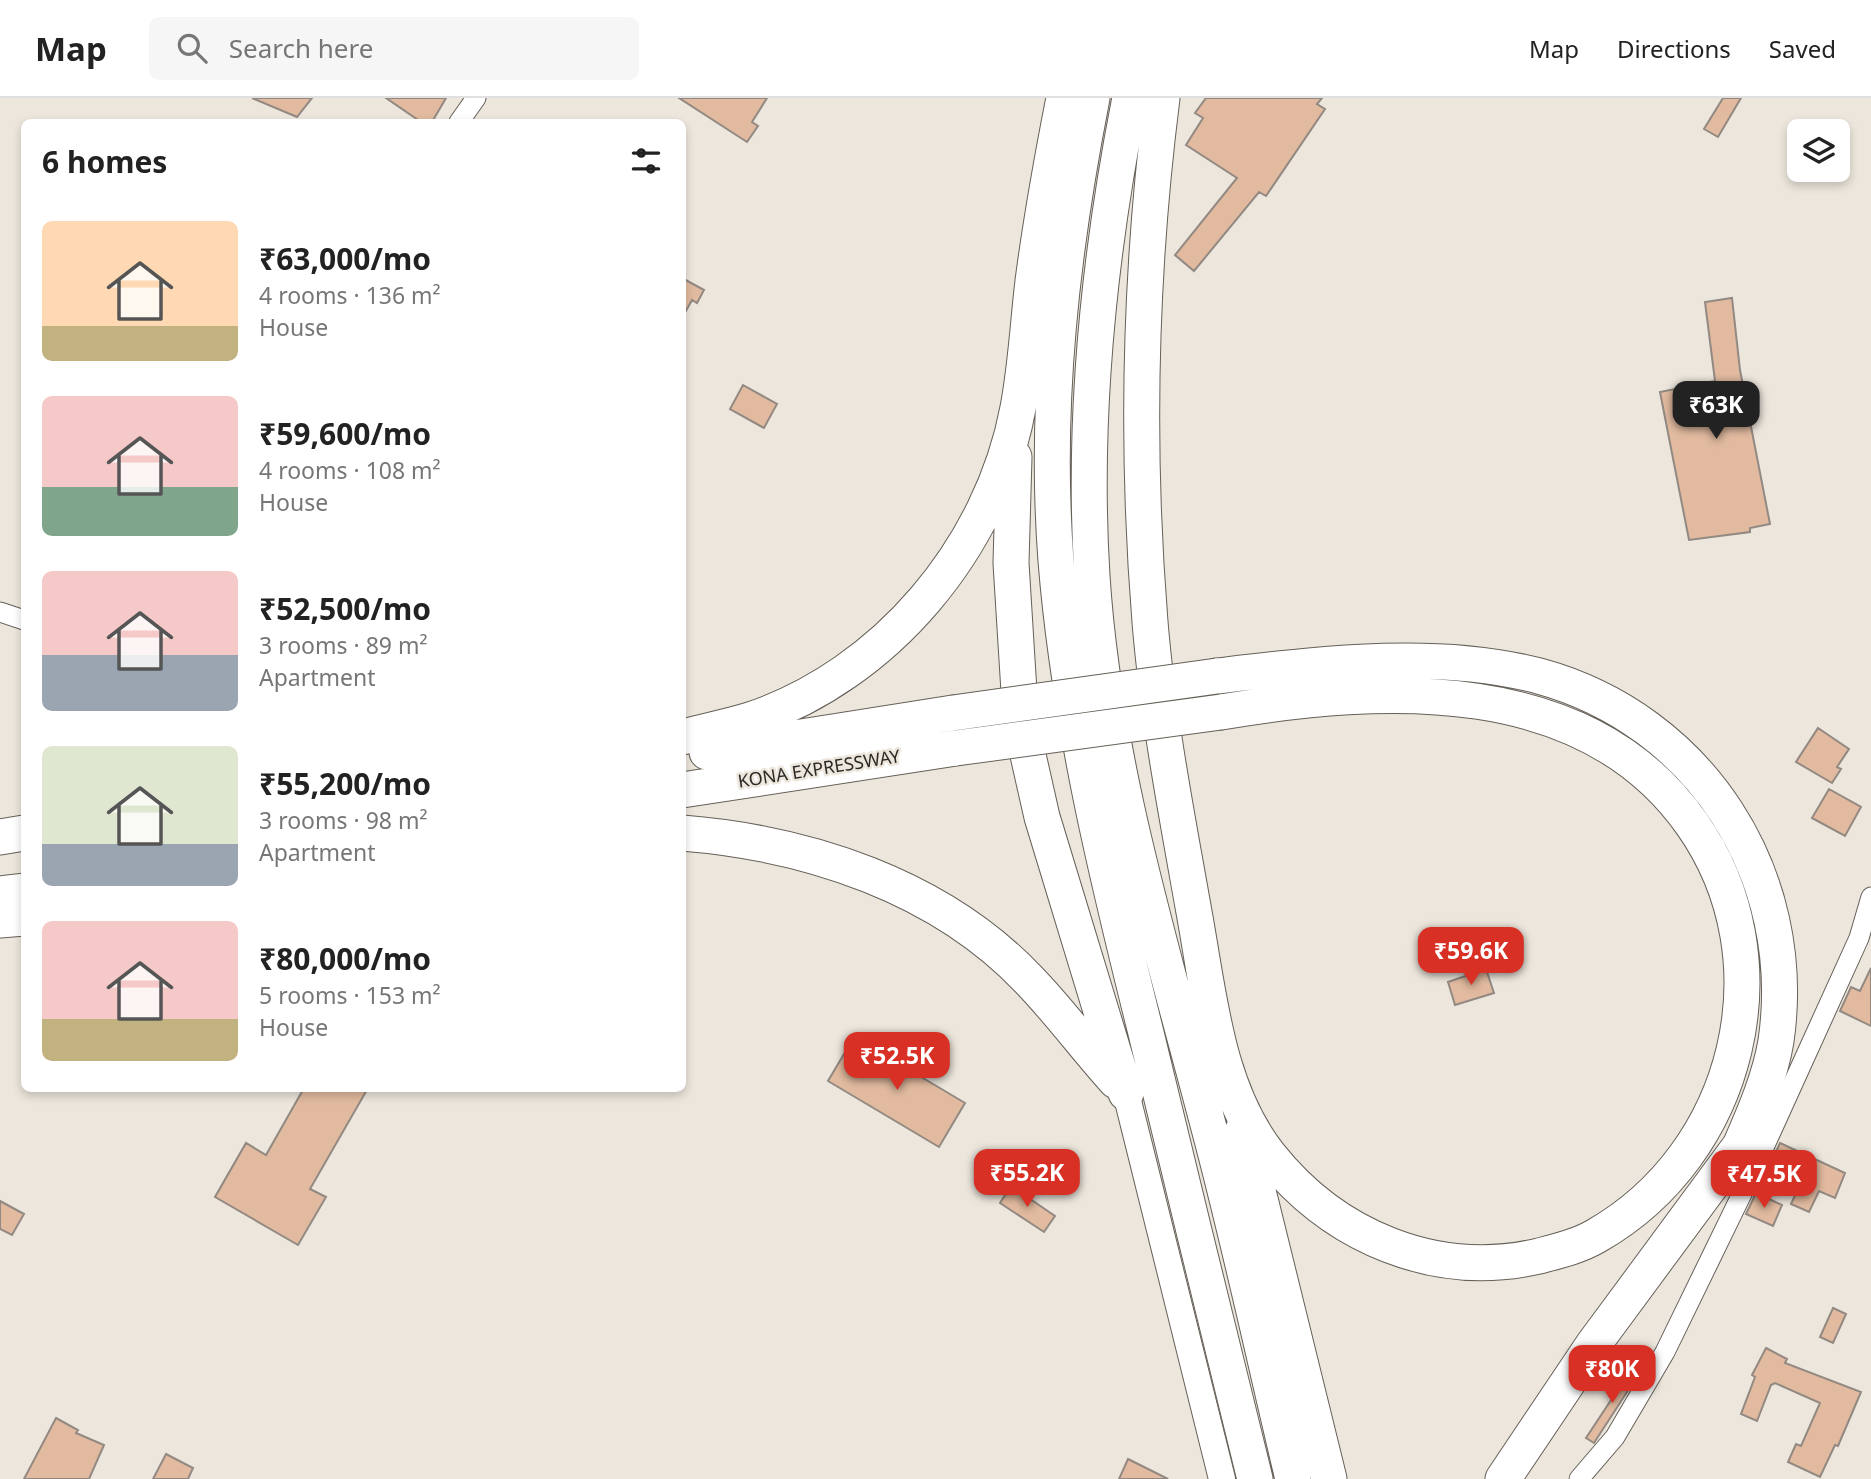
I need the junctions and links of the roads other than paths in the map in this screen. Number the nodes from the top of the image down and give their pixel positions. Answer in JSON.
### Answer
{"nodes":[{"id":1,"x":476,"y":98,"type":"edge"},
{"id":2,"x":1064,"y":98,"type":"edge"},
{"id":3,"x":1092,"y":98,"type":"edge"},
{"id":4,"x":1130,"y":98,"type":"edge"},
{"id":5,"x":1162,"y":98,"type":"edge"},
{"id":6,"x":461,"y":119,"type":"edge"},
{"id":7,"x":1018,"y":410,"type":"junction"},
{"id":8,"x":0,"y":612,"type":"edge"},
{"id":9,"x":21,"y":619,"type":"edge"},
{"id":10,"x":686,"y":736,"type":"edge"},
{"id":11,"x":686,"y":754,"type":"edge"},
{"id":12,"x":686,"y":789,"type":"edge"},
{"id":13,"x":686,"y":833,"type":"edge"},
{"id":14,"x":21,"y":834,"type":"edge"},
{"id":15,"x":0,"y":837,"type":"edge"},
{"id":16,"x":21,"y":857,"type":"edge"},
{"id":17,"x":0,"y":860,"type":"edge"},
{"id":18,"x":21,"y":891,"type":"edge"},
{"id":19,"x":0,"y":894,"type":"edge"},
{"id":20,"x":1871,"y":897,"type":"edge"},
{"id":21,"x":21,"y":918,"type":"edge"},
{"id":22,"x":0,"y":920,"type":"edge"},
{"id":23,"x":1126,"y":1093,"type":"junction"},
{"id":24,"x":1234,"y":1093,"type":"junction"},
{"id":25,"x":1180,"y":1173,"type":"junction"},
{"id":26,"x":1222,"y":1479,"type":"edge"},
{"id":27,"x":1255,"y":1479,"type":"edge"},
{"id":28,"x":1293,"y":1479,"type":"edge"},
{"id":29,"x":1329,"y":1479,"type":"edge"},
{"id":30,"x":1503,"y":1479,"type":"edge"},
{"id":31,"x":1578,"y":1479,"type":"edge"}],
"edges":[{"from":1,"to":6,"type":"street"},
{"from":2,"to":7,"type":"highway"},
{"from":3,"to":25,"type":"highway"},
{"from":4,"to":28,"type":"highway"},
{"from":5,"to":24,"type":"highway"},
{"from":7,"to":10,"type":"highway"},
{"from":7,"to":23,"type":"highway"},
{"from":8,"to":9,"type":"street"},
{"from":11,"to":30,"type":"highway","name":"KONA EXPRESSWAY","bridge":true},
{"from":12,"to":24,"type":"highway","name":"KONA EXPRESSWAY","bridge":true},
{"from":13,"to":23,"type":"highway"},
{"from":14,"to":15,"type":"highway"},
{"from":16,"to":17,"type":"highway"},
{"from":18,"to":19,"type":"highway"},
{"from":20,"to":31,"type":"street"},
{"from":21,"to":22,"type":"highway"},
{"from":23,"to":25,"type":"highway"},
{"from":23,"to":26,"type":"street"},
{"from":24,"to":29,"type":"highway"},
{"from":25,"to":27,"type":"highway"}]}
